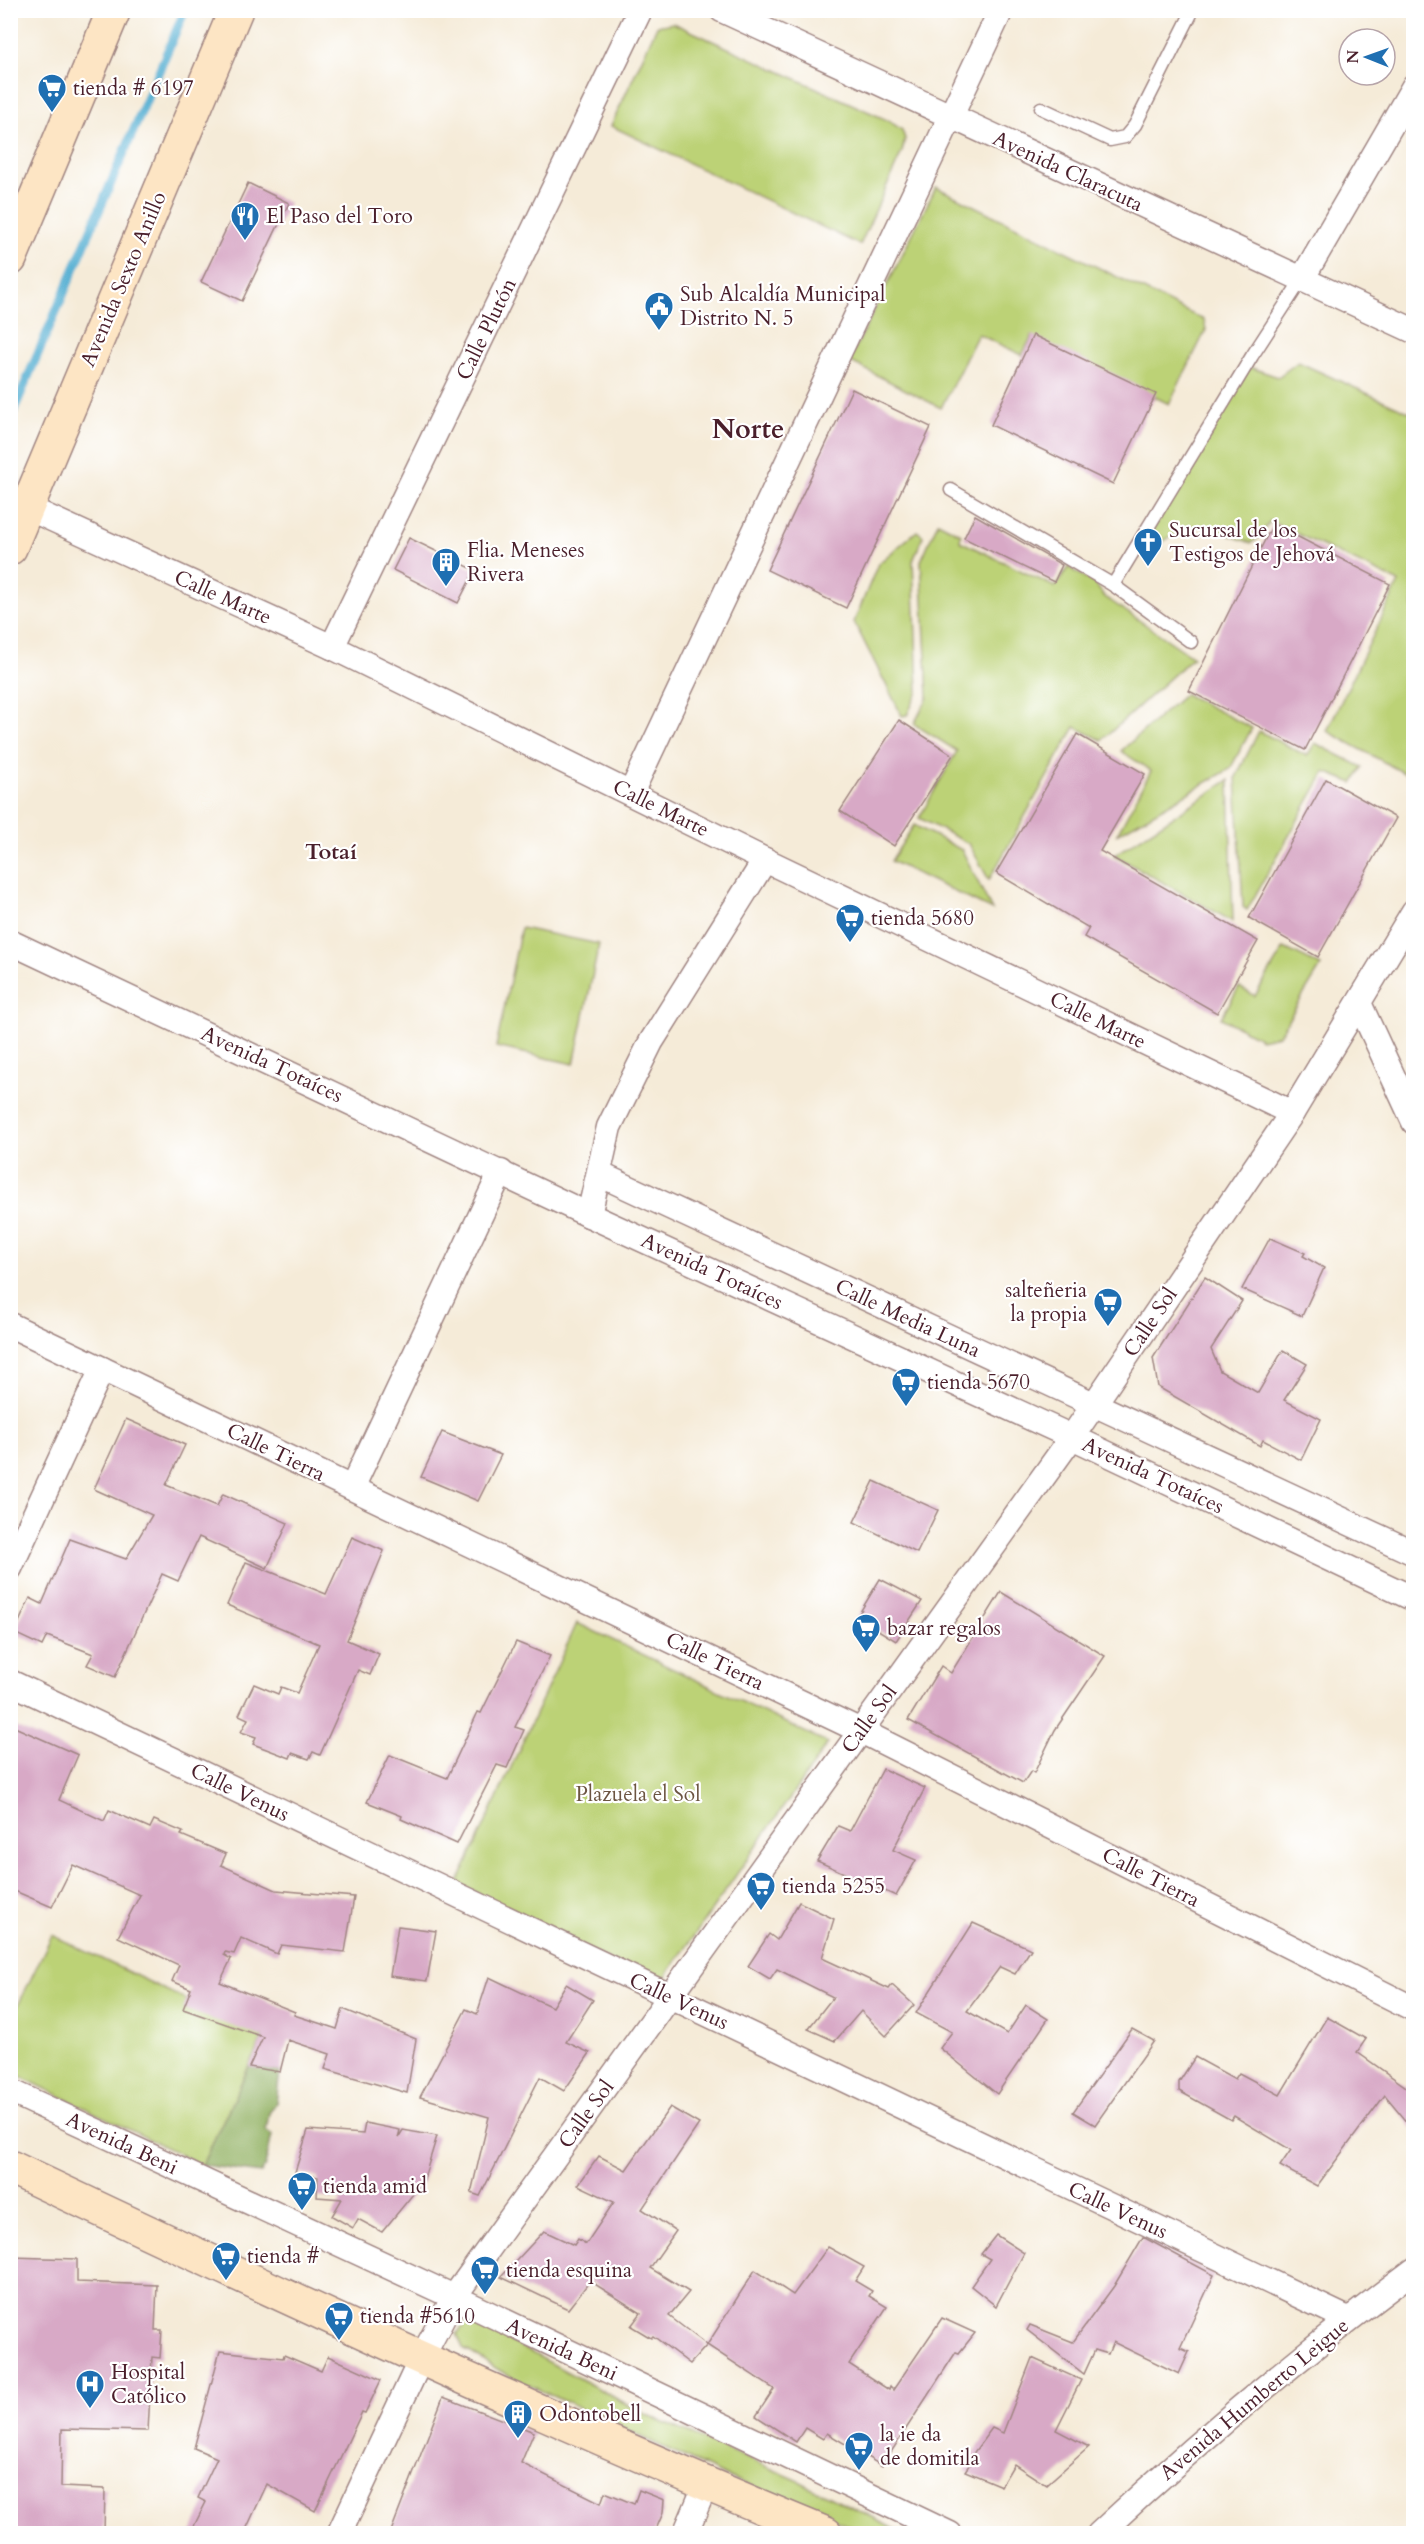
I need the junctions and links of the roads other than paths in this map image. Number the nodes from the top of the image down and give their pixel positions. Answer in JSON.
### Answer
{"nodes":[{"id":1,"x":114,"y":10,"type":"edge"},
{"id":2,"x":236,"y":10,"type":"edge"},
{"id":3,"x":640,"y":10,"type":"edge"},
{"id":4,"x":722,"y":10,"type":"edge"},
{"id":5,"x":1001,"y":10,"type":"edge"},
{"id":6,"x":1193,"y":10,"type":"edge"},
{"id":7,"x":1413,"y":86,"type":"edge"},
{"id":8,"x":1041,"y":108,"type":"dead end"},
{"id":9,"x":950,"y":116,"type":"junction"},
{"id":10,"x":10,"y":259,"type":"edge"},
{"id":11,"x":1302,"y":279,"type":"junction"},
{"id":12,"x":1413,"y":331,"type":"edge"},
{"id":13,"x":951,"y":490,"type":"dead end"},
{"id":14,"x":28,"y":508,"type":"junction"},
{"id":15,"x":10,"y":548,"type":"edge"},
{"id":16,"x":1113,"y":585,"type":"junction"},
{"id":17,"x":1191,"y":642,"type":"dead end"},
{"id":18,"x":332,"y":647,"type":"junction"},
{"id":19,"x":631,"y":793,"type":"junction"},
{"id":20,"x":765,"y":860,"type":"junction"},
{"id":21,"x":1413,"y":911,"type":"edge"},
{"id":22,"x":10,"y":942,"type":"edge"},
{"id":23,"x":1359,"y":1003,"type":"junction"},
{"id":24,"x":1292,"y":1113,"type":"junction"},
{"id":25,"x":1413,"y":1122,"type":"edge"},
{"id":26,"x":501,"y":1172,"type":"junction"},
{"id":27,"x":599,"y":1174,"type":"junction"},
{"id":28,"x":589,"y":1215,"type":"junction"},
{"id":29,"x":10,"y":1325,"type":"edge"},
{"id":30,"x":102,"y":1369,"type":"junction"},
{"id":31,"x":1093,"y":1405,"type":"junction"},
{"id":32,"x":1072,"y":1437,"type":"junction"},
{"id":33,"x":351,"y":1488,"type":"junction"},
{"id":34,"x":1413,"y":1553,"type":"edge"},
{"id":35,"x":10,"y":1568,"type":"edge"},
{"id":36,"x":1413,"y":1599,"type":"edge"},
{"id":37,"x":10,"y":1682,"type":"edge"},
{"id":38,"x":861,"y":1731,"type":"junction"},
{"id":39,"x":670,"y":1997,"type":"junction"},
{"id":40,"x":1413,"y":2009,"type":"edge"},
{"id":41,"x":10,"y":2091,"type":"edge"},
{"id":42,"x":13,"y":2167,"type":"edge"},
{"id":43,"x":1413,"y":2270,"type":"edge"},
{"id":44,"x":454,"y":2297,"type":"junction"},
{"id":45,"x":1348,"y":2319,"type":"junction"},
{"id":46,"x":421,"y":2359,"type":"junction"},
{"id":47,"x":706,"y":2484,"type":"junction"},
{"id":48,"x":339,"y":2534,"type":"edge"},
{"id":49,"x":685,"y":2534,"type":"edge"},
{"id":50,"x":826,"y":2534,"type":"edge"},
{"id":51,"x":950,"y":2534,"type":"edge"},
{"id":52,"x":1099,"y":2534,"type":"edge"}],
"edges":[{"from":1,"to":10,"type":"street"},
{"from":2,"to":14,"type":"street","name":"Avenida Sexto Anillo"},
{"from":3,"to":18,"type":"street","name":"Calle Plutón"},
{"from":4,"to":9,"type":"street","name":"Avenida Claracuta"},
{"from":5,"to":9,"type":"street"},
{"from":6,"to":8,"type":"lane"},
{"from":7,"to":11,"type":"street"},
{"from":9,"to":11,"type":"street","name":"Avenida Claracuta"},
{"from":9,"to":19,"type":"street"},
{"from":11,"to":12,"type":"street","name":"Avenida Claracuta"},
{"from":11,"to":16,"type":"lane"},
{"from":13,"to":16,"type":"lane"},
{"from":14,"to":15,"type":"street","name":"Avenida Sexto Anillo"},
{"from":14,"to":18,"type":"street","name":"Calle Marte"},
{"from":16,"to":17,"type":"lane"},
{"from":18,"to":19,"type":"street","name":"Calle Marte"},
{"from":19,"to":20,"type":"street","name":"Calle Marte"},
{"from":20,"to":24,"type":"street","name":"Calle Marte"},
{"from":20,"to":27,"type":"street"},
{"from":21,"to":23,"type":"street","name":"Calle Sol"},
{"from":22,"to":26,"type":"street","name":"Avenida Totaíces"},
{"from":23,"to":24,"type":"street","name":"Calle Sol"},
{"from":23,"to":25,"type":"street"},
{"from":24,"to":31,"type":"street","name":"Calle Sol"},
{"from":26,"to":28,"type":"street","name":"Avenida Totaíces"},
{"from":26,"to":33,"type":"street"},
{"from":27,"to":28,"type":"street"},
{"from":27,"to":31,"type":"street","name":"Calle Media Luna"},
{"from":28,"to":32,"type":"street","name":"Avenida Totaíces"},
{"from":29,"to":30,"type":"street","name":"Calle Tierra"},
{"from":30,"to":33,"type":"street","name":"Calle Tierra"},
{"from":30,"to":35,"type":"street"},
{"from":31,"to":32,"type":"street","name":"Calle Sol"},
{"from":31,"to":34,"type":"street","name":"Calle Media Luna"},
{"from":32,"to":36,"type":"street","name":"Avenida Totaíces"},
{"from":32,"to":38,"type":"street","name":"Calle Sol"},
{"from":33,"to":38,"type":"street","name":"Calle Tierra"},
{"from":37,"to":39,"type":"street","name":"Calle Venus"},
{"from":38,"to":39,"type":"street","name":"Calle Sol"},
{"from":38,"to":40,"type":"street","name":"Calle Tierra"},
{"from":39,"to":44,"type":"street","name":"Calle Sol"},
{"from":39,"to":45,"type":"street","name":"Calle Venus"},
{"from":41,"to":44,"type":"street","name":"Avenida Beni"},
{"from":42,"to":46,"type":"street"},
{"from":43,"to":45,"type":"street","name":"Avenida Humberto Leigue"},
{"from":44,"to":46,"type":"street","name":"Calle Sol"},
{"from":44,"to":51,"type":"street","name":"Avenida Beni"},
{"from":45,"to":52,"type":"street","name":"Avenida Humberto Leigue"},
{"from":46,"to":47,"type":"street"},
{"from":46,"to":48,"type":"street","name":"Calle Sol"},
{"from":47,"to":49,"type":"street"},
{"from":47,"to":50,"type":"street"}]}
